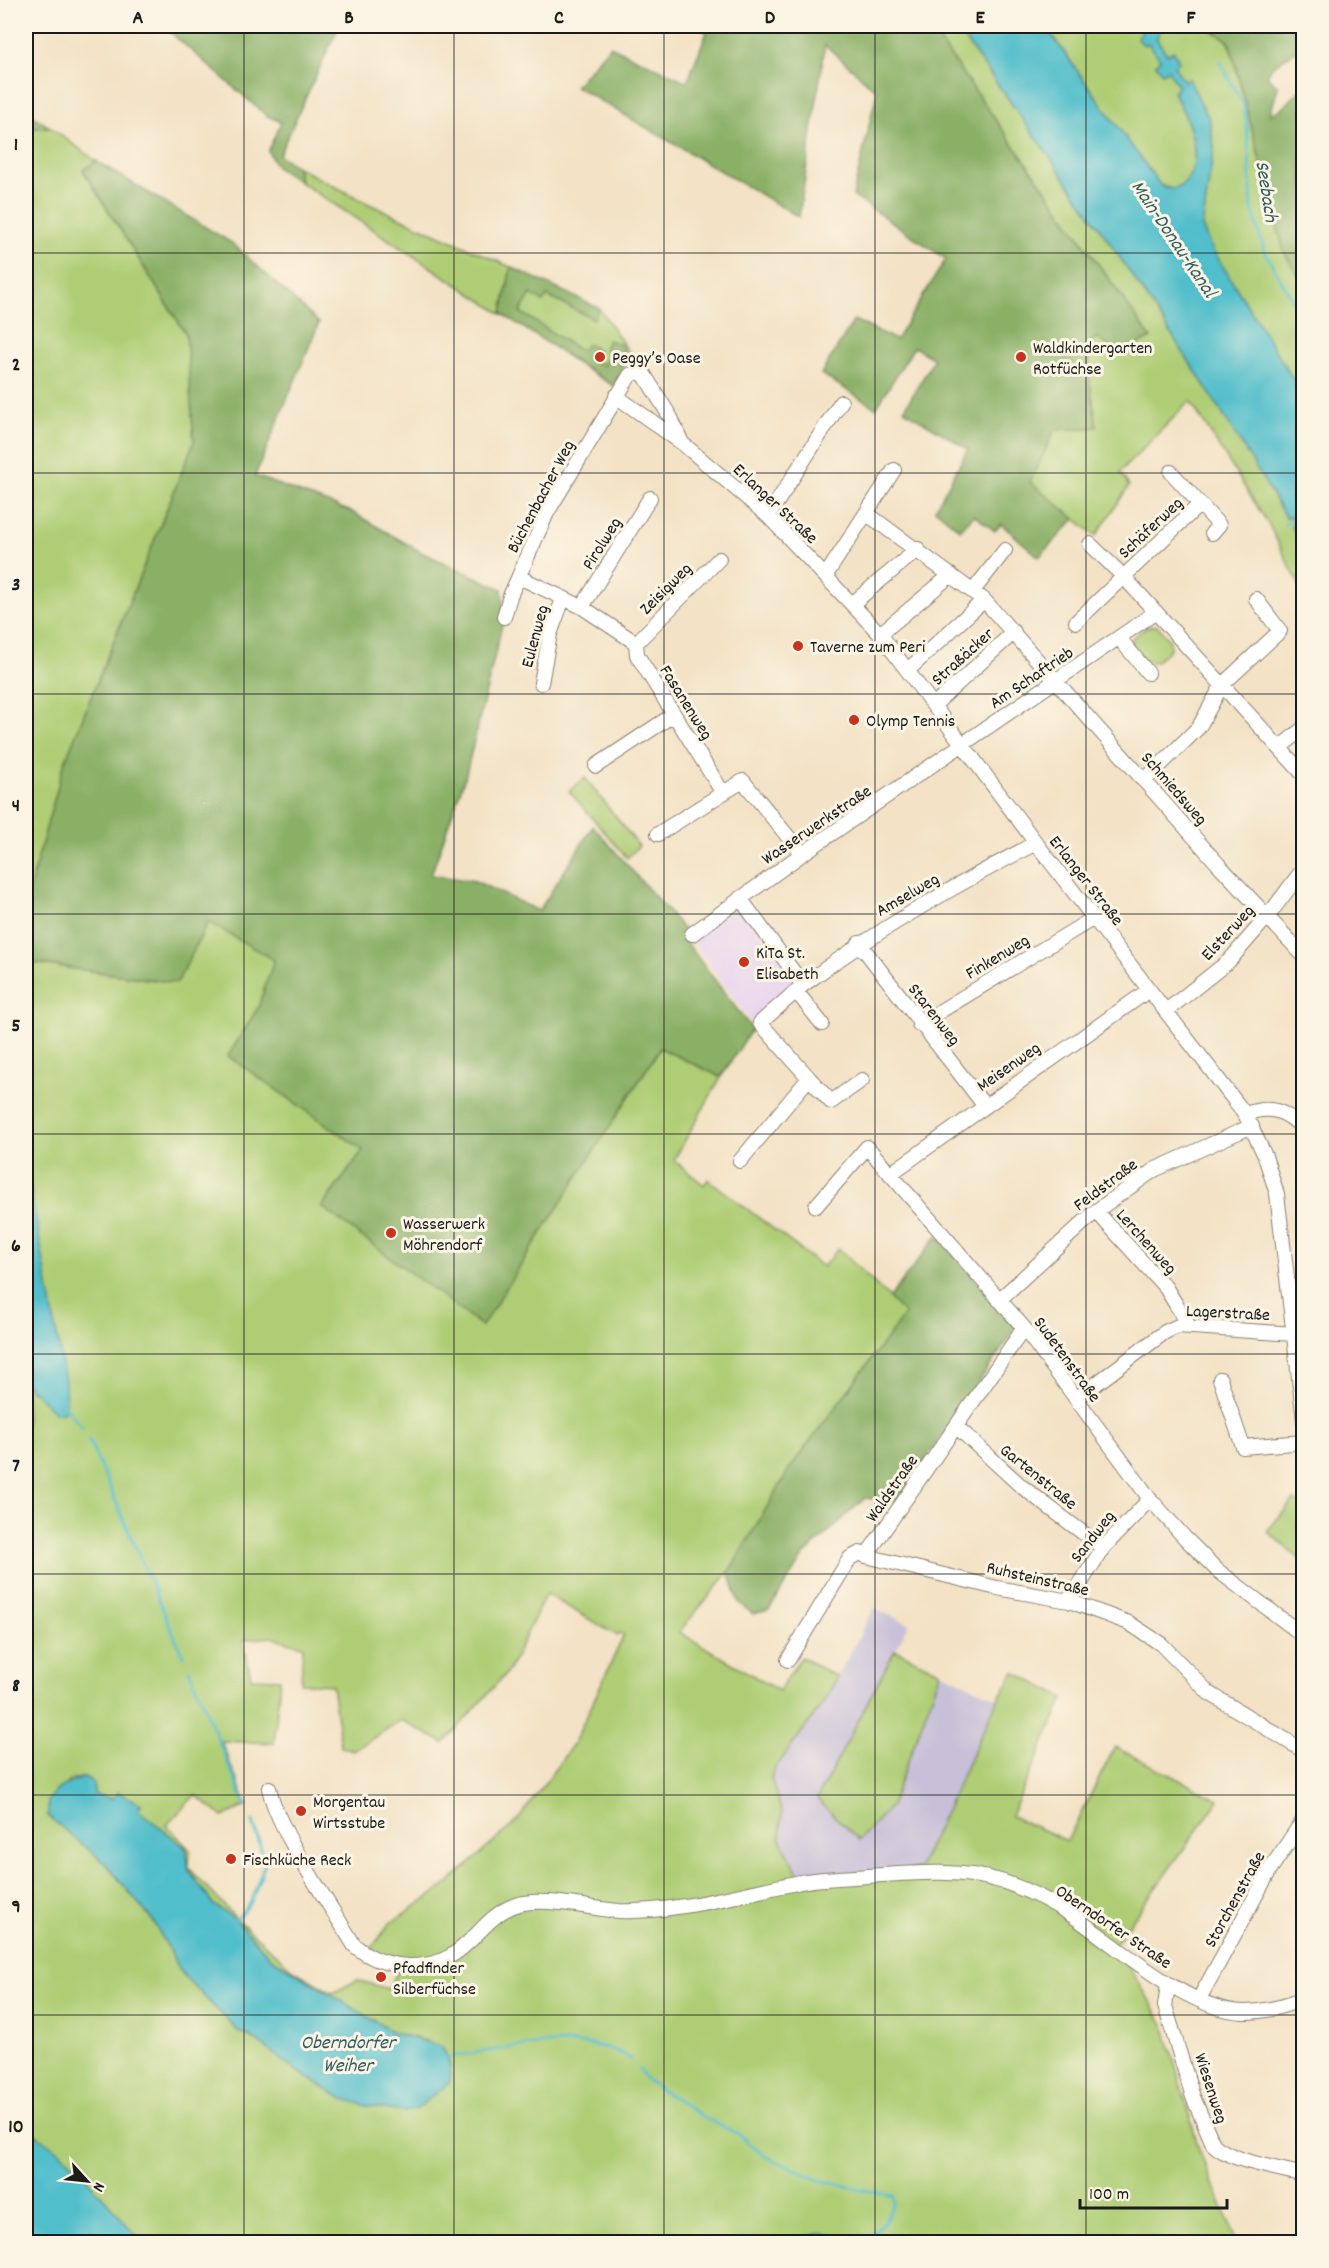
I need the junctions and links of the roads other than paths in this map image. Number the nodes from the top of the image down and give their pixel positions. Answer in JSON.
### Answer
{"nodes":[{"id":1,"x":616,"y":396,"type":"junction"},
{"id":2,"x":841,"y":402,"type":"dead end"},
{"id":3,"x":682,"y":443,"type":"junction"},
{"id":4,"x":894,"y":470,"type":"dead end"},
{"id":5,"x":1171,"y":472,"type":"dead end"},
{"id":6,"x":650,"y":498,"type":"dead end"},
{"id":7,"x":1200,"y":504,"type":"junction"},
{"id":8,"x":866,"y":513,"type":"junction"},
{"id":9,"x":768,"y":516,"type":"junction"},
{"id":10,"x":1212,"y":532,"type":"dead end"},
{"id":11,"x":1090,"y":544,"type":"dead end"},
{"id":12,"x":918,"y":549,"type":"junction"},
{"id":13,"x":1005,"y":550,"type":"dead end"},
{"id":14,"x":719,"y":559,"type":"dead end"},
{"id":15,"x":826,"y":575,"type":"junction"},
{"id":16,"x":951,"y":575,"type":"junction"},
{"id":17,"x":1124,"y":576,"type":"junction"},
{"id":18,"x":519,"y":577,"type":"junction"},
{"id":19,"x":979,"y":596,"type":"junction"},
{"id":20,"x":563,"y":598,"type":"junction"},
{"id":21,"x":1256,"y":599,"type":"dead end"},
{"id":22,"x":852,"y":604,"type":"junction"},
{"id":23,"x":582,"y":607,"type":"junction"},
{"id":24,"x":1156,"y":612,"type":"junction"},
{"id":25,"x":504,"y":617,"type":"dead end"},
{"id":26,"x":1076,"y":622,"type":"dead end"},
{"id":27,"x":1014,"y":632,"type":"junction"},
{"id":28,"x":880,"y":634,"type":"junction"},
{"id":29,"x":1119,"y":638,"type":"junction"},
{"id":30,"x":636,"y":643,"type":"junction"},
{"id":31,"x":908,"y":670,"type":"junction"},
{"id":32,"x":1148,"y":673,"type":"dead end"},
{"id":33,"x":1057,"y":681,"type":"junction"},
{"id":34,"x":541,"y":683,"type":"dead end"},
{"id":35,"x":1222,"y":685,"type":"junction"},
{"id":36,"x":934,"y":705,"type":"junction"},
{"id":37,"x":673,"y":715,"type":"junction"},
{"id":38,"x":1304,"y":729,"type":"edge"},
{"id":39,"x":962,"y":744,"type":"junction"},
{"id":40,"x":1279,"y":748,"type":"junction"},
{"id":41,"x":596,"y":766,"type":"dead end"},
{"id":42,"x":1304,"y":775,"type":"edge"},
{"id":43,"x":1144,"y":781,"type":"junction"},
{"id":44,"x":723,"y":793,"type":"junction"},
{"id":45,"x":658,"y":834,"type":"dead end"},
{"id":46,"x":1036,"y":843,"type":"junction"},
{"id":47,"x":802,"y":854,"type":"junction"},
{"id":48,"x":1304,"y":868,"type":"edge"},
{"id":49,"x":740,"y":898,"type":"junction"},
{"id":50,"x":1268,"y":916,"type":"junction"},
{"id":51,"x":1094,"y":918,"type":"junction"},
{"id":52,"x":692,"y":934,"type":"dead end"},
{"id":53,"x":860,"y":943,"type":"junction"},
{"id":54,"x":1304,"y":956,"type":"edge"},
{"id":55,"x":799,"y":988,"type":"junction"},
{"id":56,"x":1149,"y":990,"type":"junction"},
{"id":57,"x":1166,"y":1011,"type":"junction"},
{"id":58,"x":822,"y":1024,"type":"dead end"},
{"id":59,"x":919,"y":1024,"type":"junction"},
{"id":60,"x":809,"y":1078,"type":"junction"},
{"id":61,"x":862,"y":1080,"type":"dead end"},
{"id":62,"x":984,"y":1105,"type":"junction"},
{"id":63,"x":1248,"y":1120,"type":"junction"},
{"id":64,"x":1304,"y":1130,"type":"edge"},
{"id":65,"x":740,"y":1161,"type":"dead end"},
{"id":66,"x":890,"y":1174,"type":"junction"},
{"id":67,"x":816,"y":1206,"type":"dead end"},
{"id":68,"x":1096,"y":1212,"type":"junction"},
{"id":69,"x":999,"y":1300,"type":"junction"},
{"id":70,"x":1189,"y":1326,"type":"junction"},
{"id":71,"x":1024,"y":1328,"type":"junction"},
{"id":72,"x":1299,"y":1331,"type":"edge"},
{"id":73,"x":1220,"y":1379,"type":"dead end"},
{"id":74,"x":1076,"y":1399,"type":"junction"},
{"id":75,"x":1304,"y":1420,"type":"edge"},
{"id":76,"x":957,"y":1427,"type":"junction"},
{"id":77,"x":1304,"y":1442,"type":"edge"},
{"id":78,"x":1150,"y":1499,"type":"junction"},
{"id":79,"x":1103,"y":1548,"type":"junction"},
{"id":80,"x":866,"y":1556,"type":"junction"},
{"id":81,"x":1069,"y":1601,"type":"junction"},
{"id":82,"x":1304,"y":1636,"type":"edge"},
{"id":83,"x":788,"y":1660,"type":"dead end"},
{"id":84,"x":1304,"y":1751,"type":"edge"},
{"id":85,"x":269,"y":1788,"type":"dead end"},
{"id":86,"x":1304,"y":1819,"type":"edge"},
{"id":87,"x":1168,"y":1985,"type":"junction"},
{"id":88,"x":1199,"y":1999,"type":"junction"},
{"id":89,"x":1304,"y":1999,"type":"edge"},
{"id":90,"x":1304,"y":2175,"type":"edge"}],
"edges":[{"from":1,"to":3,"type":"street","name":"Erlanger Straße"},
{"from":1,"to":3,"type":"street","name":"Erlanger Straße"},
{"from":1,"to":18,"type":"street","name":"Büchenbacher Weg"},
{"from":2,"to":9,"type":"street"},
{"from":3,"to":9,"type":"street","name":"Erlanger Straße"},
{"from":4,"to":8,"type":"street"},
{"from":5,"to":7,"type":"street","name":"Schäferweg"},
{"from":6,"to":23,"type":"street","name":"Pirolweg"},
{"from":7,"to":10,"type":"street","name":"Schäferweg"},
{"from":7,"to":17,"type":"street","name":"Schäferweg"},
{"from":8,"to":12,"type":"street","name":"Straßäcker"},
{"from":8,"to":15,"type":"street"},
{"from":9,"to":15,"type":"street","name":"Erlanger Straße"},
{"from":11,"to":17,"type":"street","name":"Schäferweg"},
{"from":12,"to":16,"type":"street","name":"Straßäcker"},
{"from":12,"to":22,"type":"street"},
{"from":13,"to":19,"type":"street","name":"Straßäcker"},
{"from":14,"to":30,"type":"street","name":"Zeisigweg"},
{"from":15,"to":22,"type":"street","name":"Erlanger Straße"},
{"from":16,"to":19,"type":"street","name":"Straßäcker"},
{"from":16,"to":28,"type":"street"},
{"from":17,"to":24,"type":"street","name":"Schäferweg"},
{"from":17,"to":26,"type":"street","name":"Schäferweg"},
{"from":18,"to":20,"type":"street"},
{"from":18,"to":25,"type":"street","name":"Büchenbacher Weg"},
{"from":19,"to":27,"type":"street","name":"Straßäcker"},
{"from":19,"to":31,"type":"street","name":"Straßäcker"},
{"from":20,"to":23,"type":"street"},
{"from":20,"to":34,"type":"street","name":"Eulenweg"},
{"from":21,"to":35,"type":"street"},
{"from":22,"to":28,"type":"street","name":"Erlanger Straße"},
{"from":23,"to":30,"type":"street"},
{"from":24,"to":29,"type":"street","name":"Am Schaftrieb"},
{"from":24,"to":35,"type":"street","name":"Schäferweg"},
{"from":27,"to":33,"type":"street","name":"Straßäcker"},
{"from":27,"to":36,"type":"street","name":"Straßäcker"},
{"from":28,"to":31,"type":"street","name":"Erlanger Straße"},
{"from":29,"to":32,"type":"street"},
{"from":29,"to":33,"type":"street","name":"Am Schaftrieb"},
{"from":30,"to":37,"type":"street","name":"Fasanenweg"},
{"from":31,"to":36,"type":"street","name":"Erlanger Straße"},
{"from":33,"to":39,"type":"street","name":"Am Schaftrieb"},
{"from":33,"to":43,"type":"street","name":"Schmiedsweg"},
{"from":35,"to":40,"type":"street","name":"Schäferweg"},
{"from":35,"to":43,"type":"street"},
{"from":36,"to":39,"type":"street","name":"Erlanger Straße"},
{"from":37,"to":41,"type":"street"},
{"from":37,"to":44,"type":"street","name":"Fasanenweg"},
{"from":38,"to":40,"type":"street"},
{"from":39,"to":46,"type":"street","name":"Erlanger Straße"},
{"from":39,"to":47,"type":"street","name":"Wasserwerkstraße"},
{"from":40,"to":42,"type":"street","name":"Schäferweg"},
{"from":43,"to":50,"type":"street","name":"Schmiedsweg"},
{"from":44,"to":45,"type":"street"},
{"from":44,"to":47,"type":"street"},
{"from":46,"to":51,"type":"street","name":"Erlanger Straße"},
{"from":46,"to":53,"type":"street","name":"Amselweg"},
{"from":47,"to":49,"type":"street","name":"Wasserwerkstraße"},
{"from":48,"to":50,"type":"street","name":"Elsterweg"},
{"from":49,"to":52,"type":"street","name":"Wasserwerkstraße"},
{"from":49,"to":55,"type":"street"},
{"from":50,"to":54,"type":"street","name":"Schmiedsweg"},
{"from":50,"to":57,"type":"street","name":"Elsterweg"},
{"from":51,"to":56,"type":"street","name":"Erlanger Straße"},
{"from":51,"to":59,"type":"street","name":"Finkenweg"},
{"from":53,"to":55,"type":"street","name":"Amselweg"},
{"from":53,"to":59,"type":"street","name":"Starenweg"},
{"from":55,"to":58,"type":"street"},
{"from":55,"to":60,"type":"street","name":"Amselweg"},
{"from":56,"to":57,"type":"street","name":"Erlanger Straße"},
{"from":56,"to":62,"type":"street","name":"Meisenweg"},
{"from":57,"to":63,"type":"street","name":"Erlanger Straße"},
{"from":59,"to":62,"type":"street","name":"Starenweg"},
{"from":60,"to":61,"type":"street","name":"Amselweg"},
{"from":60,"to":65,"type":"street"},
{"from":62,"to":66,"type":"street","name":"Meisenweg"},
{"from":63,"to":64,"type":"street","name":"Feldstraße"},
{"from":63,"to":68,"type":"street","name":"Feldstraße"},
{"from":63,"to":72,"type":"street","name":"Erlanger Straße"},
{"from":66,"to":67,"type":"street","name":"Sudetenstraße"},
{"from":66,"to":69,"type":"street","name":"Sudetenstraße"},
{"from":68,"to":69,"type":"street","name":"Feldstraße"},
{"from":68,"to":70,"type":"street","name":"Lerchenweg"},
{"from":69,"to":71,"type":"street","name":"Sudetenstraße"},
{"from":70,"to":72,"type":"street","name":"Lagerstraße"},
{"from":70,"to":74,"type":"street","name":"Lagerstraße"},
{"from":71,"to":74,"type":"street","name":"Sudetenstraße"},
{"from":71,"to":76,"type":"street","name":"Waldstraße"},
{"from":72,"to":75,"type":"street","name":"Erlanger Straße"},
{"from":73,"to":77,"type":"street"},
{"from":74,"to":78,"type":"street","name":"Sudetenstraße"},
{"from":76,"to":79,"type":"street","name":"Gartenstraße"},
{"from":76,"to":80,"type":"street","name":"Waldstraße"},
{"from":78,"to":79,"type":"street","name":"Sandweg"},
{"from":78,"to":82,"type":"street","name":"Sudetenstraße"},
{"from":79,"to":81,"type":"street","name":"Sandweg"},
{"from":80,"to":81,"type":"street","name":"Ruhsteinstraße"},
{"from":80,"to":83,"type":"street","name":"Waldstraße"},
{"from":81,"to":84,"type":"street","name":"Ruhsteinstraße"},
{"from":85,"to":87,"type":"street","name":"Oberndorfer Straße"},
{"from":86,"to":88,"type":"street","name":"Storchenstraße"},
{"from":87,"to":88,"type":"street","name":"Oberndorfer Straße"},
{"from":87,"to":90,"type":"street","name":"Wiesenweg"},
{"from":88,"to":89,"type":"street","name":"Oberndorfer Straße"}]}
